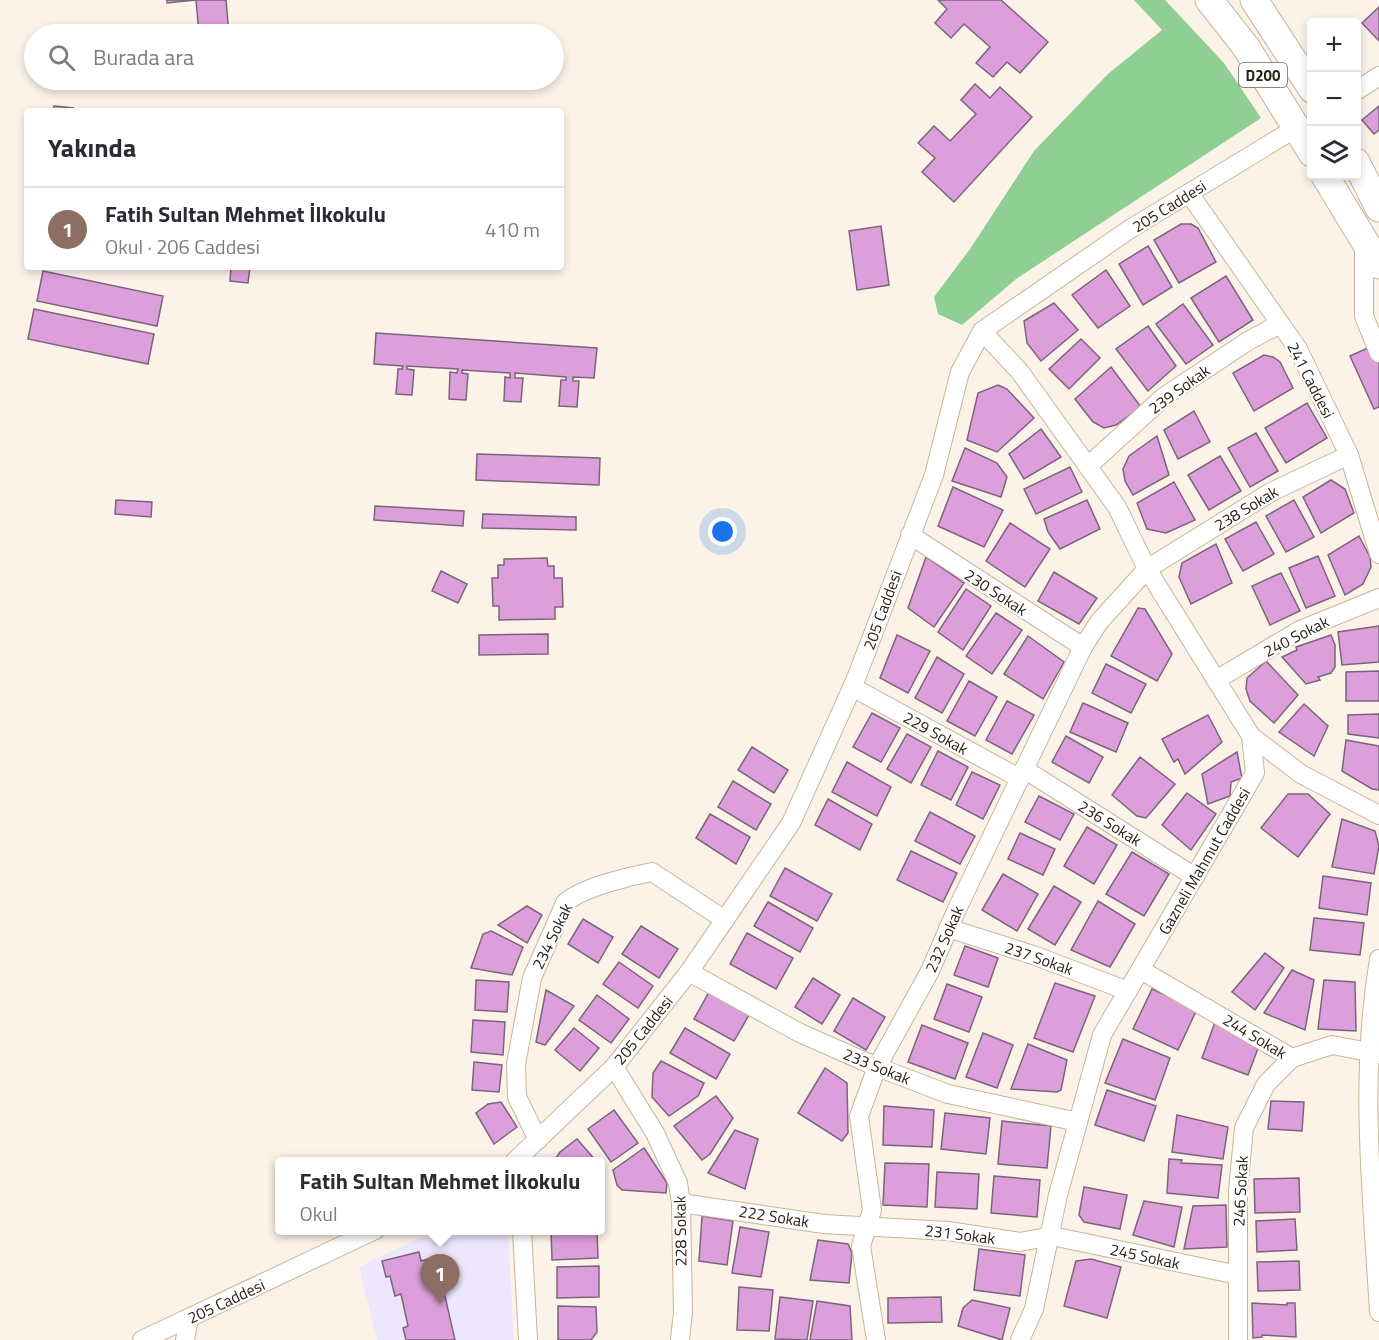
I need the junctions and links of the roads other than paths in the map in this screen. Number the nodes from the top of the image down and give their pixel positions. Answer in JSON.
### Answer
{"nodes":[{"id":1,"x":1209,"y":0,"type":"edge"},
{"id":2,"x":1254,"y":0,"type":"edge"},
{"id":3,"x":1379,"y":76,"type":"edge"},
{"id":4,"x":1307,"y":82,"type":"edge"},
{"id":5,"x":1361,"y":88,"type":"edge"},
{"id":6,"x":1296,"y":128,"type":"junction"},
{"id":7,"x":1307,"y":146,"type":"edge"},
{"id":8,"x":1361,"y":172,"type":"edge"},
{"id":9,"x":1327,"y":180,"type":"edge"},
{"id":10,"x":1189,"y":193,"type":"junction"},
{"id":11,"x":1379,"y":208,"type":"edge"},
{"id":12,"x":1364,"y":241,"type":"junction"},
{"id":13,"x":1379,"y":266,"type":"edge"},
{"id":14,"x":1280,"y":324,"type":"junction"},
{"id":15,"x":982,"y":331,"type":"junction"},
{"id":16,"x":1379,"y":353,"type":"edge"},
{"id":17,"x":1349,"y":455,"type":"junction"},
{"id":18,"x":1088,"y":466,"type":"junction"},
{"id":19,"x":910,"y":535,"type":"junction"},
{"id":20,"x":1379,"y":554,"type":"edge"},
{"id":21,"x":1147,"y":569,"type":"junction"},
{"id":22,"x":1379,"y":598,"type":"edge"},
{"id":23,"x":1083,"y":647,"type":"junction"},
{"id":24,"x":1216,"y":680,"type":"junction"},
{"id":25,"x":852,"y":687,"type":"junction"},
{"id":26,"x":1251,"y":736,"type":"junction"},
{"id":27,"x":1022,"y":773,"type":"junction"},
{"id":28,"x":1379,"y":815,"type":"edge"},
{"id":29,"x":1195,"y":878,"type":"junction"},
{"id":30,"x":725,"y":920,"type":"junction"},
{"id":31,"x":948,"y":928,"type":"junction"},
{"id":32,"x":1379,"y":959,"type":"edge"},
{"id":33,"x":1141,"y":969,"type":"junction"},
{"id":34,"x":689,"y":972,"type":"junction"},
{"id":35,"x":1128,"y":991,"type":"junction"},
{"id":36,"x":1374,"y":1054,"type":"edge"},
{"id":37,"x":1292,"y":1058,"type":"junction"},
{"id":38,"x":614,"y":1067,"type":"junction"},
{"id":39,"x":877,"y":1067,"type":"junction"},
{"id":40,"x":1078,"y":1122,"type":"junction"},
{"id":41,"x":538,"y":1140,"type":"junction"},
{"id":42,"x":521,"y":1157,"type":"edge"},
{"id":43,"x":681,"y":1203,"type":"junction"},
{"id":44,"x":868,"y":1224,"type":"junction"},
{"id":45,"x":364,"y":1235,"type":"edge"},
{"id":46,"x":522,"y":1235,"type":"edge"},
{"id":47,"x":1052,"y":1236,"type":"junction"},
{"id":48,"x":1238,"y":1275,"type":"junction"},
{"id":49,"x":1379,"y":1312,"type":"edge"},
{"id":50,"x":189,"y":1318,"type":"junction"},
{"id":51,"x":142,"y":1340,"type":"edge"},
{"id":52,"x":186,"y":1340,"type":"edge"},
{"id":53,"x":528,"y":1340,"type":"edge"},
{"id":54,"x":680,"y":1340,"type":"edge"},
{"id":55,"x":876,"y":1340,"type":"edge"},
{"id":56,"x":1020,"y":1340,"type":"edge"},
{"id":57,"x":1238,"y":1340,"type":"edge"}],
"edges":[{"from":1,"to":6,"type":"highway","number":"D200"},
{"from":2,"to":4,"type":"highway","number":"D200"},
{"from":3,"to":5,"type":"street"},
{"from":6,"to":7,"type":"highway","number":"D200"},
{"from":6,"to":10,"type":"street","name":"205 Caddesi"},
{"from":8,"to":11,"type":"highway"},
{"from":9,"to":12,"type":"highway"},
{"from":10,"to":14,"type":"street","name":"241 Caddesi"},
{"from":10,"to":15,"type":"street","name":"205 Caddesi"},
{"from":12,"to":13,"type":"highway"},
{"from":12,"to":16,"type":"street"},
{"from":14,"to":17,"type":"street","name":"241 Caddesi"},
{"from":14,"to":18,"type":"street","name":"239 Sokak"},
{"from":15,"to":18,"type":"street","name":"Gazneli Mahmut Caddesi"},
{"from":15,"to":19,"type":"street","name":"205 Caddesi"},
{"from":17,"to":20,"type":"street","name":"241 Caddesi"},
{"from":17,"to":21,"type":"street","name":"238 Sokak"},
{"from":18,"to":21,"type":"street","name":"Gazneli Mahmut Caddesi"},
{"from":19,"to":23,"type":"street","name":"230 Sokak"},
{"from":19,"to":25,"type":"street","name":"205 Caddesi"},
{"from":21,"to":23,"type":"street","name":"232 Sokak"},
{"from":21,"to":24,"type":"street","name":"Gazneli Mahmut Caddesi"},
{"from":22,"to":24,"type":"street","name":"240 Sokak"},
{"from":23,"to":27,"type":"street","name":"232 Sokak"},
{"from":24,"to":26,"type":"street","name":"Gazneli Mahmut Caddesi"},
{"from":25,"to":27,"type":"street","name":"229 Sokak"},
{"from":25,"to":30,"type":"street","name":"205 Caddesi"},
{"from":26,"to":28,"type":"street"},
{"from":26,"to":29,"type":"street","name":"Gazneli Mahmut Caddesi"},
{"from":27,"to":29,"type":"street","name":"236 Sokak"},
{"from":27,"to":31,"type":"street","name":"232 Sokak"},
{"from":29,"to":33,"type":"street","name":"Gazneli Mahmut Caddesi"},
{"from":30,"to":34,"type":"street","name":"205 Caddesi"},
{"from":30,"to":41,"type":"street","name":"234 Sokak"},
{"from":31,"to":35,"type":"street","name":"237 Sokak"},
{"from":31,"to":39,"type":"street","name":"232 Sokak"},
{"from":32,"to":36,"type":"street"},
{"from":33,"to":35,"type":"street","name":"Gazneli Mahmut Caddesi"},
{"from":33,"to":37,"type":"street","name":"244 Sokak"},
{"from":34,"to":38,"type":"street","name":"205 Caddesi"},
{"from":34,"to":39,"type":"street","name":"233 Sokak"},
{"from":35,"to":40,"type":"street","name":"Gazneli Mahmut Caddesi"},
{"from":36,"to":37,"type":"street","name":"244 Sokak"},
{"from":36,"to":49,"type":"street"},
{"from":37,"to":48,"type":"street","name":"246 Sokak"},
{"from":38,"to":41,"type":"street","name":"205 Caddesi"},
{"from":38,"to":43,"type":"street","name":"228 Sokak"},
{"from":39,"to":40,"type":"street","name":"233 Sokak"},
{"from":39,"to":44,"type":"street","name":"232 Sokak"},
{"from":40,"to":47,"type":"street","name":"Gazneli Mahmut Caddesi"},
{"from":41,"to":42,"type":"street","name":"205 Caddesi"},
{"from":43,"to":44,"type":"street","name":"222 Sokak"},
{"from":43,"to":54,"type":"street","name":"228 Sokak"},
{"from":44,"to":47,"type":"street","name":"231 Sokak"},
{"from":44,"to":55,"type":"street","name":"232 Sokak"},
{"from":45,"to":50,"type":"street","name":"205 Caddesi"},
{"from":46,"to":53,"type":"street"},
{"from":47,"to":48,"type":"street","name":"245 Sokak"},
{"from":47,"to":56,"type":"street","name":"Gazneli Mahmut Caddesi"},
{"from":48,"to":57,"type":"street","name":"246 Sokak"},
{"from":50,"to":51,"type":"street","name":"205 Caddesi"},
{"from":50,"to":52,"type":"street"}]}
